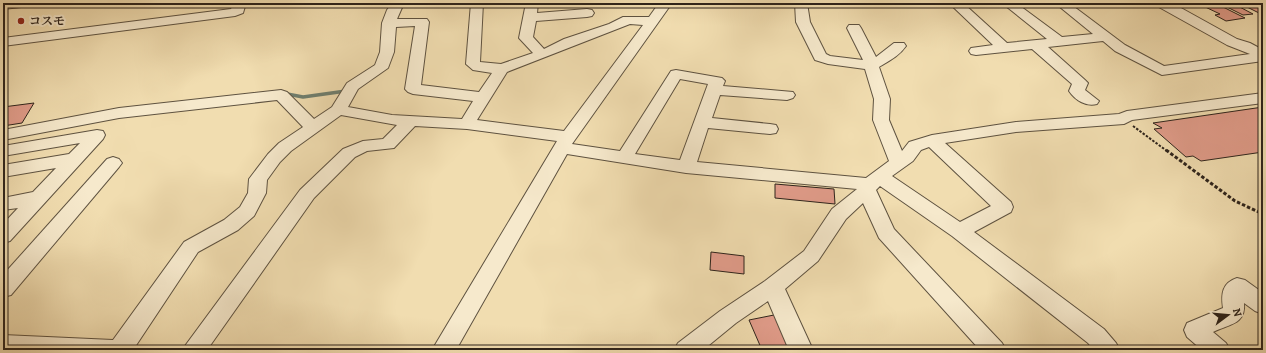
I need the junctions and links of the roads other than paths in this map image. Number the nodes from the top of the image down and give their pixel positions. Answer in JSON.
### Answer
{"nodes":[{"id":1,"x":21,"y":3,"type":"edge"},
{"id":2,"x":240,"y":3,"type":"edge"},
{"id":3,"x":398,"y":3,"type":"edge"},
{"id":4,"x":477,"y":3,"type":"edge"},
{"id":5,"x":532,"y":3,"type":"edge"},
{"id":6,"x":666,"y":3,"type":"edge"},
{"id":7,"x":801,"y":3,"type":"edge"},
{"id":8,"x":954,"y":3,"type":"edge"},
{"id":9,"x":1008,"y":3,"type":"edge"},
{"id":10,"x":1061,"y":3,"type":"edge"},
{"id":11,"x":1162,"y":3,"type":"edge"},
{"id":12,"x":1175,"y":3,"type":"edge"},
{"id":13,"x":3,"y":5,"type":"edge"},
{"id":14,"x":587,"y":13,"type":"dead end"},
{"id":15,"x":530,"y":17,"type":"junction"},
{"id":16,"x":654,"y":21,"type":"junction"},
{"id":17,"x":389,"y":24,"type":"junction"},
{"id":18,"x":854,"y":28,"type":"dead end"},
{"id":19,"x":1105,"y":37,"type":"junction"},
{"id":20,"x":1058,"y":41,"type":"junction"},
{"id":21,"x":3,"y":42,"type":"edge"},
{"id":22,"x":1263,"y":42,"type":"edge"},
{"id":23,"x":1035,"y":44,"type":"junction"},
{"id":24,"x":899,"y":46,"type":"dead end"},
{"id":25,"x":1245,"y":46,"type":"junction"},
{"id":26,"x":1003,"y":47,"type":"junction"},
{"id":27,"x":976,"y":51,"type":"dead end"},
{"id":28,"x":542,"y":55,"type":"junction"},
{"id":29,"x":1263,"y":57,"type":"edge"},
{"id":30,"x":870,"y":65,"type":"junction"},
{"id":31,"x":502,"y":69,"type":"junction"},
{"id":32,"x":714,"y":90,"type":"junction"},
{"id":33,"x":788,"y":95,"type":"dead end"},
{"id":34,"x":483,"y":97,"type":"junction"},
{"id":35,"x":1263,"y":98,"type":"edge"},
{"id":36,"x":1091,"y":101,"type":"dead end"},
{"id":37,"x":338,"y":110,"type":"junction"},
{"id":38,"x":119,"y":113,"type":"junction"},
{"id":39,"x":410,"y":122,"type":"junction"},
{"id":40,"x":702,"y":122,"type":"junction"},
{"id":41,"x":467,"y":124,"type":"junction"},
{"id":42,"x":313,"y":127,"type":"junction"},
{"id":43,"x":770,"y":129,"type":"dead end"},
{"id":44,"x":3,"y":135,"type":"edge"},
{"id":45,"x":97,"y":135,"type":"junction"},
{"id":46,"x":932,"y":140,"type":"junction"},
{"id":47,"x":565,"y":142,"type":"junction"},
{"id":48,"x":3,"y":150,"type":"edge"},
{"id":49,"x":624,"y":158,"type":"junction"},
{"id":50,"x":75,"y":159,"type":"junction"},
{"id":51,"x":113,"y":162,"type":"dead end"},
{"id":52,"x":898,"y":163,"type":"junction"},
{"id":53,"x":686,"y":167,"type":"junction"},
{"id":54,"x":3,"y":171,"type":"edge"},
{"id":55,"x":872,"y":184,"type":"junction"},
{"id":56,"x":37,"y":198,"type":"junction"},
{"id":57,"x":3,"y":204,"type":"edge"},
{"id":58,"x":959,"y":231,"type":"junction"},
{"id":59,"x":3,"y":236,"type":"edge"},
{"id":60,"x":773,"y":288,"type":"junction"},
{"id":61,"x":3,"y":290,"type":"edge"},
{"id":62,"x":1263,"y":305,"type":"edge"},
{"id":63,"x":3,"y":345,"type":"edge"},
{"id":64,"x":60,"y":349,"type":"edge"},
{"id":65,"x":120,"y":350,"type":"edge"},
{"id":66,"x":194,"y":350,"type":"edge"},
{"id":67,"x":444,"y":350,"type":"edge"},
{"id":68,"x":686,"y":350,"type":"edge"},
{"id":69,"x":801,"y":350,"type":"edge"},
{"id":70,"x":994,"y":350,"type":"edge"},
{"id":71,"x":1108,"y":350,"type":"edge"},
{"id":72,"x":1218,"y":350,"type":"edge"}],
"edges":[{"from":1,"to":13,"type":"street"},
{"from":2,"to":21,"type":"street"},
{"from":3,"to":17,"type":"street"},
{"from":4,"to":31,"type":"street"},
{"from":5,"to":15,"type":"street"},
{"from":6,"to":16,"type":"street"},
{"from":7,"to":30,"type":"street"},
{"from":8,"to":26,"type":"street"},
{"from":9,"to":20,"type":"street"},
{"from":10,"to":19,"type":"street"},
{"from":11,"to":25,"type":"street"},
{"from":12,"to":25,"type":"street"},
{"from":14,"to":15,"type":"street"},
{"from":15,"to":28,"type":"street"},
{"from":16,"to":28,"type":"street"},
{"from":16,"to":47,"type":"street"},
{"from":17,"to":34,"type":"street"},
{"from":17,"to":37,"type":"street"},
{"from":18,"to":30,"type":"street"},
{"from":19,"to":20,"type":"street"},
{"from":19,"to":29,"type":"street"},
{"from":20,"to":23,"type":"street"},
{"from":22,"to":25,"type":"street"},
{"from":23,"to":26,"type":"street"},
{"from":23,"to":36,"type":"street"},
{"from":24,"to":30,"type":"street"},
{"from":25,"to":29,"type":"street"},
{"from":26,"to":27,"type":"street"},
{"from":28,"to":31,"type":"street"},
{"from":30,"to":52,"type":"street"},
{"from":31,"to":34,"type":"street"},
{"from":32,"to":33,"type":"street"},
{"from":32,"to":40,"type":"street"},
{"from":32,"to":49,"type":"street"},
{"from":34,"to":41,"type":"street"},
{"from":35,"to":46,"type":"street"},
{"from":37,"to":39,"type":"street"},
{"from":37,"to":42,"type":"street"},
{"from":38,"to":42,"type":"street"},
{"from":38,"to":44,"type":"street"},
{"from":38,"to":45,"type":"street"},
{"from":39,"to":41,"type":"street"},
{"from":39,"to":66,"type":"street"},
{"from":40,"to":43,"type":"street"},
{"from":40,"to":53,"type":"street"},
{"from":41,"to":47,"type":"street"},
{"from":42,"to":65,"type":"street"},
{"from":45,"to":48,"type":"street"},
{"from":45,"to":50,"type":"street"},
{"from":46,"to":52,"type":"street"},
{"from":46,"to":58,"type":"street"},
{"from":47,"to":49,"type":"street"},
{"from":47,"to":67,"type":"street"},
{"from":49,"to":53,"type":"street"},
{"from":50,"to":54,"type":"street"},
{"from":50,"to":56,"type":"street"},
{"from":51,"to":61,"type":"street"},
{"from":52,"to":55,"type":"street"},
{"from":53,"to":55,"type":"street"},
{"from":55,"to":58,"type":"street"},
{"from":55,"to":60,"type":"street"},
{"from":55,"to":70,"type":"street"},
{"from":56,"to":57,"type":"street"},
{"from":56,"to":59,"type":"street"},
{"from":58,"to":71,"type":"street"},
{"from":60,"to":68,"type":"street"},
{"from":60,"to":69,"type":"street"},
{"from":62,"to":72,"type":"street"},
{"from":63,"to":64,"type":"street"},
{"from":64,"to":65,"type":"street"}]}
